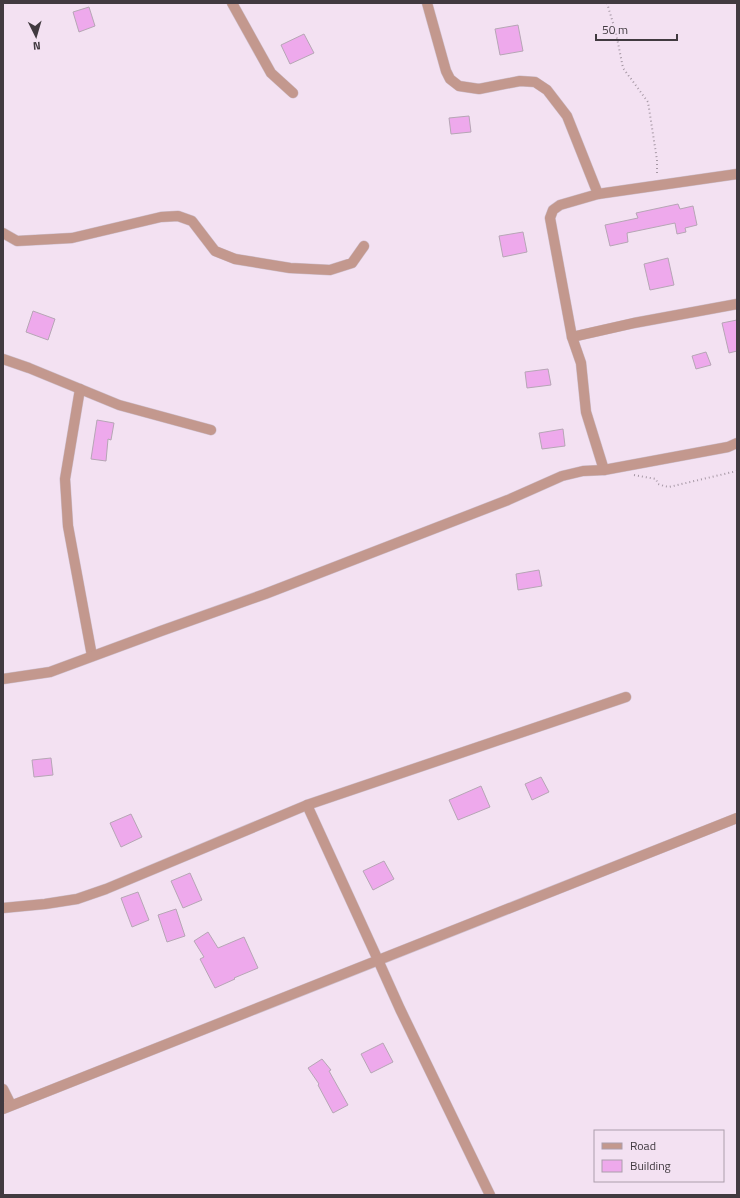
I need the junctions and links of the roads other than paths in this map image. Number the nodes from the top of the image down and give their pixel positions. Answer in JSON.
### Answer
{"nodes":[{"id":1,"x":232,"y":3,"type":"edge"},
{"id":2,"x":427,"y":3,"type":"edge"},
{"id":3,"x":293,"y":94,"type":"dead end"},
{"id":4,"x":737,"y":174,"type":"edge"},
{"id":5,"x":598,"y":194,"type":"junction"},
{"id":6,"x":3,"y":233,"type":"edge"},
{"id":7,"x":364,"y":246,"type":"dead end"},
{"id":8,"x":737,"y":304,"type":"edge"},
{"id":9,"x":572,"y":337,"type":"junction"},
{"id":10,"x":3,"y":359,"type":"edge"},
{"id":11,"x":80,"y":389,"type":"junction"},
{"id":12,"x":211,"y":430,"type":"dead end"},
{"id":13,"x":737,"y":443,"type":"edge"},
{"id":14,"x":604,"y":470,"type":"junction"},
{"id":15,"x":92,"y":656,"type":"junction"},
{"id":16,"x":3,"y":679,"type":"edge"},
{"id":17,"x":626,"y":697,"type":"dead end"},
{"id":18,"x":307,"y":805,"type":"junction"},
{"id":19,"x":737,"y":818,"type":"edge"},
{"id":20,"x":3,"y":908,"type":"edge"},
{"id":21,"x":378,"y":960,"type":"junction"},
{"id":22,"x":3,"y":1089,"type":"edge"},
{"id":23,"x":7,"y":1107,"type":"edge"},
{"id":24,"x":490,"y":1195,"type":"edge"}],
"edges":[{"from":1,"to":3,"type":"street"},
{"from":2,"to":5,"type":"street"},
{"from":4,"to":5,"type":"street"},
{"from":5,"to":9,"type":"street"},
{"from":6,"to":7,"type":"street"},
{"from":8,"to":9,"type":"street"},
{"from":9,"to":14,"type":"street"},
{"from":10,"to":11,"type":"street"},
{"from":11,"to":12,"type":"street"},
{"from":11,"to":15,"type":"street"},
{"from":13,"to":14,"type":"street"},
{"from":14,"to":15,"type":"street"},
{"from":15,"to":16,"type":"street"},
{"from":17,"to":18,"type":"street"},
{"from":18,"to":20,"type":"street"},
{"from":18,"to":21,"type":"street"},
{"from":19,"to":21,"type":"street"},
{"from":21,"to":23,"type":"street"},
{"from":21,"to":24,"type":"street"},
{"from":22,"to":23,"type":"street"}]}
